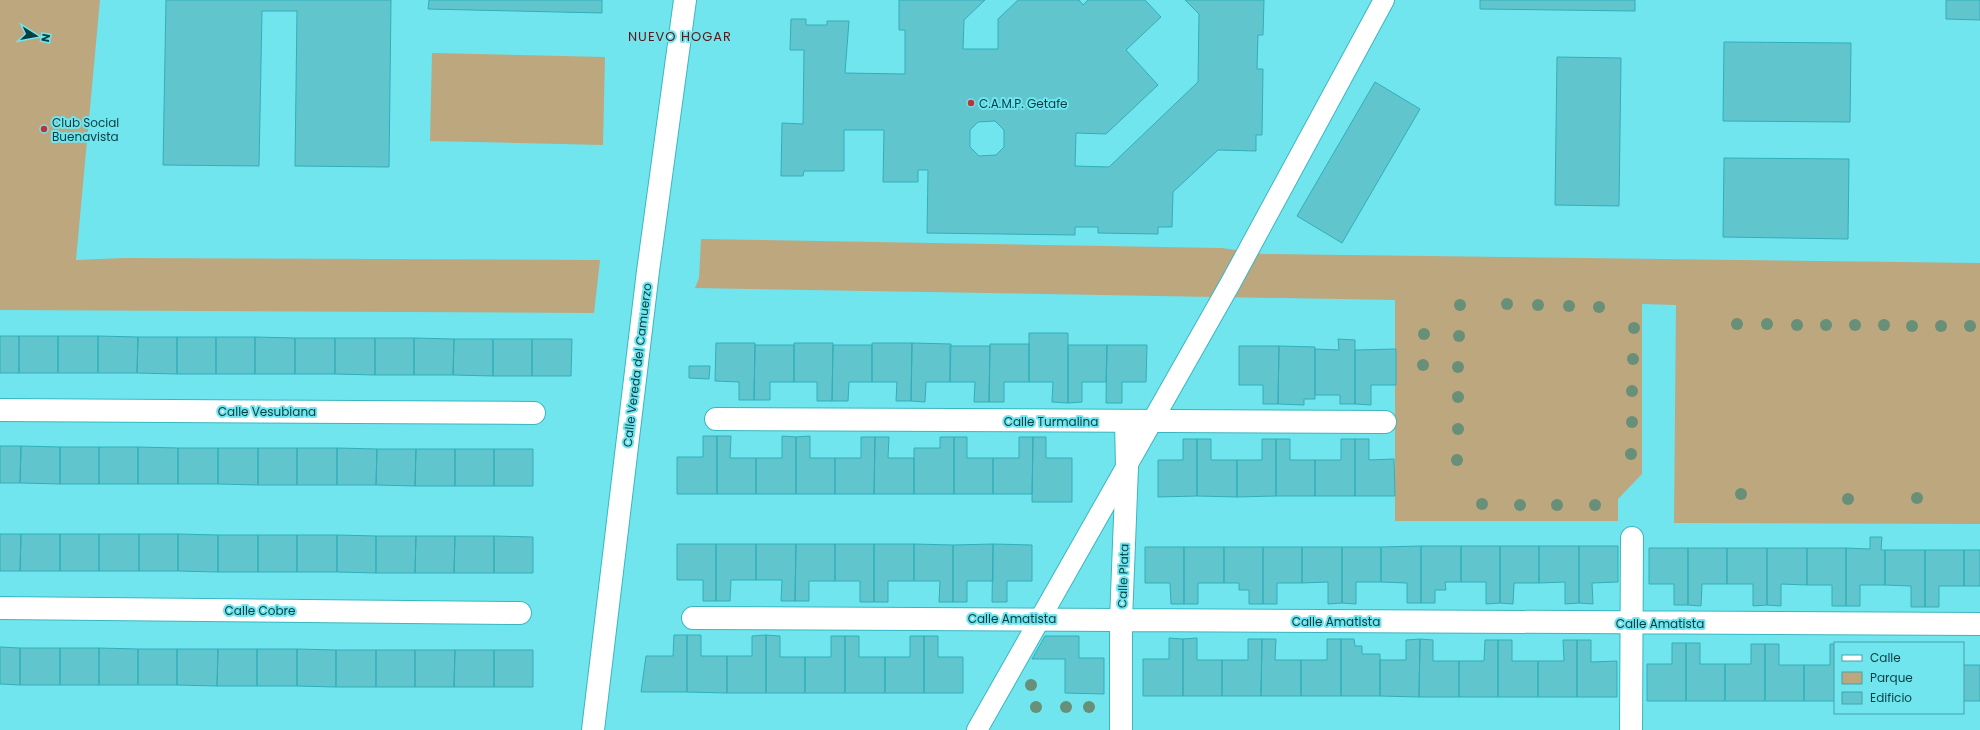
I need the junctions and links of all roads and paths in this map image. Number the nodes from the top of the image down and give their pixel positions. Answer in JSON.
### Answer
{"nodes":[{"id":1,"x":685,"y":0,"type":"edge"},
{"id":2,"x":1384,"y":0,"type":"edge"},
{"id":3,"x":0,"y":410,"type":"edge"},
{"id":4,"x":534,"y":413,"type":"dead end"},
{"id":5,"x":716,"y":419,"type":"dead end"},
{"id":6,"x":1153,"y":420,"type":"junction"},
{"id":7,"x":1126,"y":421,"type":"junction"},
{"id":8,"x":1385,"y":422,"type":"dead end"},
{"id":9,"x":1127,"y":467,"type":"junction"},
{"id":10,"x":1632,"y":538,"type":"dead end"},
{"id":11,"x":0,"y":608,"type":"edge"},
{"id":12,"x":520,"y":612,"type":"dead end"},
{"id":13,"x":693,"y":618,"type":"dead end"},
{"id":14,"x":1041,"y":618,"type":"junction"},
{"id":15,"x":1121,"y":620,"type":"junction"},
{"id":16,"x":1631,"y":623,"type":"junction"},
{"id":17,"x":1980,"y":624,"type":"edge"},
{"id":18,"x":594,"y":730,"type":"edge"},
{"id":19,"x":977,"y":730,"type":"edge"},
{"id":20,"x":1121,"y":730,"type":"edge"},
{"id":21,"x":1631,"y":730,"type":"edge"}],
"edges":[{"from":1,"to":18,"type":"street","name":"Calle Vereda del Camuerzo"},
{"from":2,"to":6,"type":"street"},
{"from":3,"to":4,"type":"street","name":"Calle Vesubiana"},
{"from":5,"to":7,"type":"street","name":"Calle Turmalina"},
{"from":6,"to":7,"type":"street","name":"Calle Turmalina"},
{"from":6,"to":8,"type":"street","name":"Calle Turmalina"},
{"from":6,"to":9,"type":"street"},
{"from":7,"to":9,"type":"street","name":"Calle Plata"},
{"from":9,"to":14,"type":"street"},
{"from":9,"to":15,"type":"street","name":"Calle Plata"},
{"from":10,"to":16,"type":"street"},
{"from":11,"to":12,"type":"street","name":"Calle Cobre"},
{"from":13,"to":14,"type":"street","name":"Calle Amatista"},
{"from":14,"to":15,"type":"street","name":"Calle Amatista"},
{"from":14,"to":19,"type":"street"},
{"from":15,"to":16,"type":"street","name":"Calle Amatista"},
{"from":15,"to":20,"type":"street","name":"Calle Plata"},
{"from":16,"to":17,"type":"street","name":"Calle Amatista"},
{"from":16,"to":21,"type":"street"}]}
